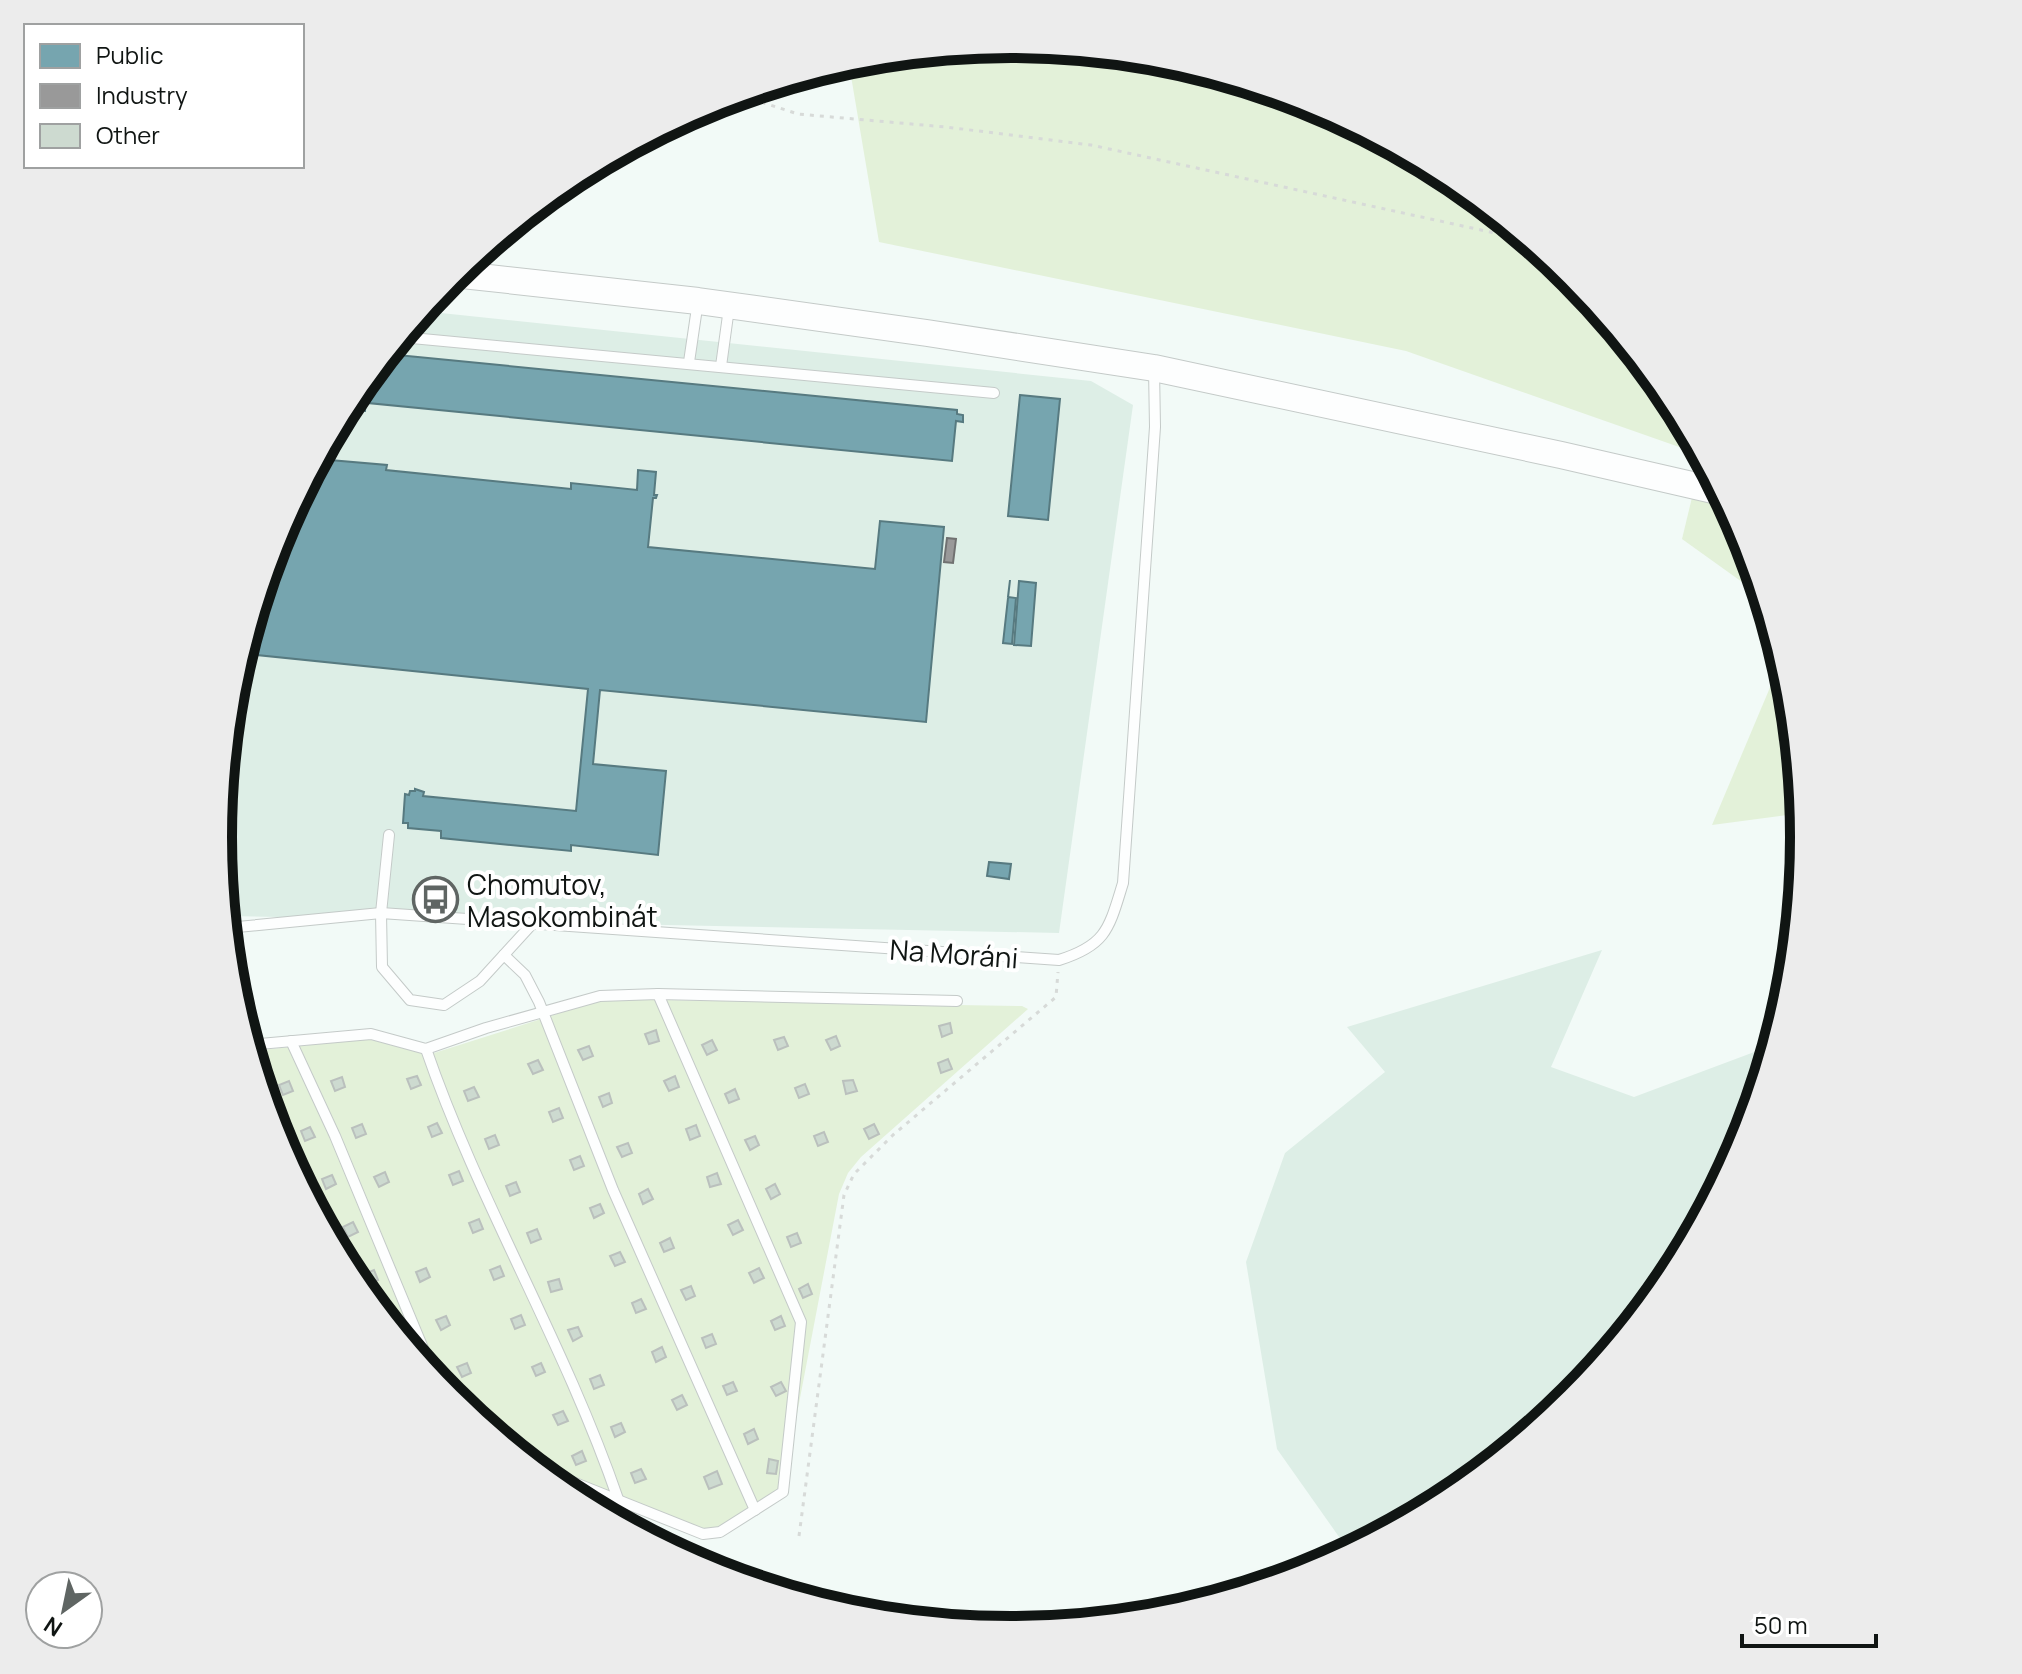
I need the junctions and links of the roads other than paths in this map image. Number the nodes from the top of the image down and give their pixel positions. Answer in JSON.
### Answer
{"nodes":[{"id":1,"x":471,"y":276,"type":"edge"},
{"id":2,"x":698,"y":301,"type":"junction"},
{"id":3,"x":730,"y":305,"type":"junction"},
{"id":4,"x":413,"y":338,"type":"edge"},
{"id":5,"x":689,"y":362,"type":"junction"},
{"id":6,"x":721,"y":366,"type":"junction"},
{"id":7,"x":1154,"y":368,"type":"junction"},
{"id":8,"x":994,"y":393,"type":"dead end"},
{"id":9,"x":1708,"y":489,"type":"edge"},
{"id":10,"x":389,"y":835,"type":"dead end"},
{"id":11,"x":381,"y":913,"type":"junction"},
{"id":12,"x":533,"y":923,"type":"junction"},
{"id":13,"x":238,"y":927,"type":"edge"},
{"id":14,"x":504,"y":955,"type":"junction"},
{"id":15,"x":658,"y":994,"type":"junction"},
{"id":16,"x":957,"y":1001,"type":"dead end"},
{"id":17,"x":543,"y":1013,"type":"junction"},
{"id":18,"x":291,"y":1041,"type":"junction"},
{"id":19,"x":260,"y":1044,"type":"edge"},
{"id":20,"x":426,"y":1049,"type":"junction"},
{"id":21,"x":423,"y":1349,"type":"edge"},
{"id":22,"x":574,"y":1482,"type":"edge"},
{"id":23,"x":618,"y":1499,"type":"junction"},
{"id":24,"x":755,"y":1510,"type":"junction"}],
"edges":[{"from":1,"to":2,"type":"street"},
{"from":2,"to":3,"type":"street"},
{"from":2,"to":5,"type":"lane"},
{"from":3,"to":6,"type":"lane"},
{"from":3,"to":7,"type":"street"},
{"from":4,"to":5,"type":"lane"},
{"from":5,"to":6,"type":"lane"},
{"from":6,"to":8,"type":"lane"},
{"from":7,"to":9,"type":"street"},
{"from":7,"to":12,"type":"lane","name":"Na Moráni"},
{"from":10,"to":11,"type":"lane"},
{"from":11,"to":12,"type":"lane","name":"Na Moráni"},
{"from":11,"to":13,"type":"lane","name":"Na Moráni"},
{"from":11,"to":14,"type":"lane"},
{"from":12,"to":14,"type":"lane"},
{"from":14,"to":17,"type":"lane"},
{"from":15,"to":16,"type":"lane"},
{"from":15,"to":17,"type":"lane"},
{"from":15,"to":24,"type":"lane"},
{"from":17,"to":20,"type":"lane"},
{"from":17,"to":24,"type":"lane"},
{"from":18,"to":19,"type":"lane"},
{"from":18,"to":20,"type":"lane"},
{"from":18,"to":21,"type":"lane"},
{"from":20,"to":23,"type":"lane"},
{"from":22,"to":23,"type":"lane"},
{"from":23,"to":24,"type":"lane"}]}
